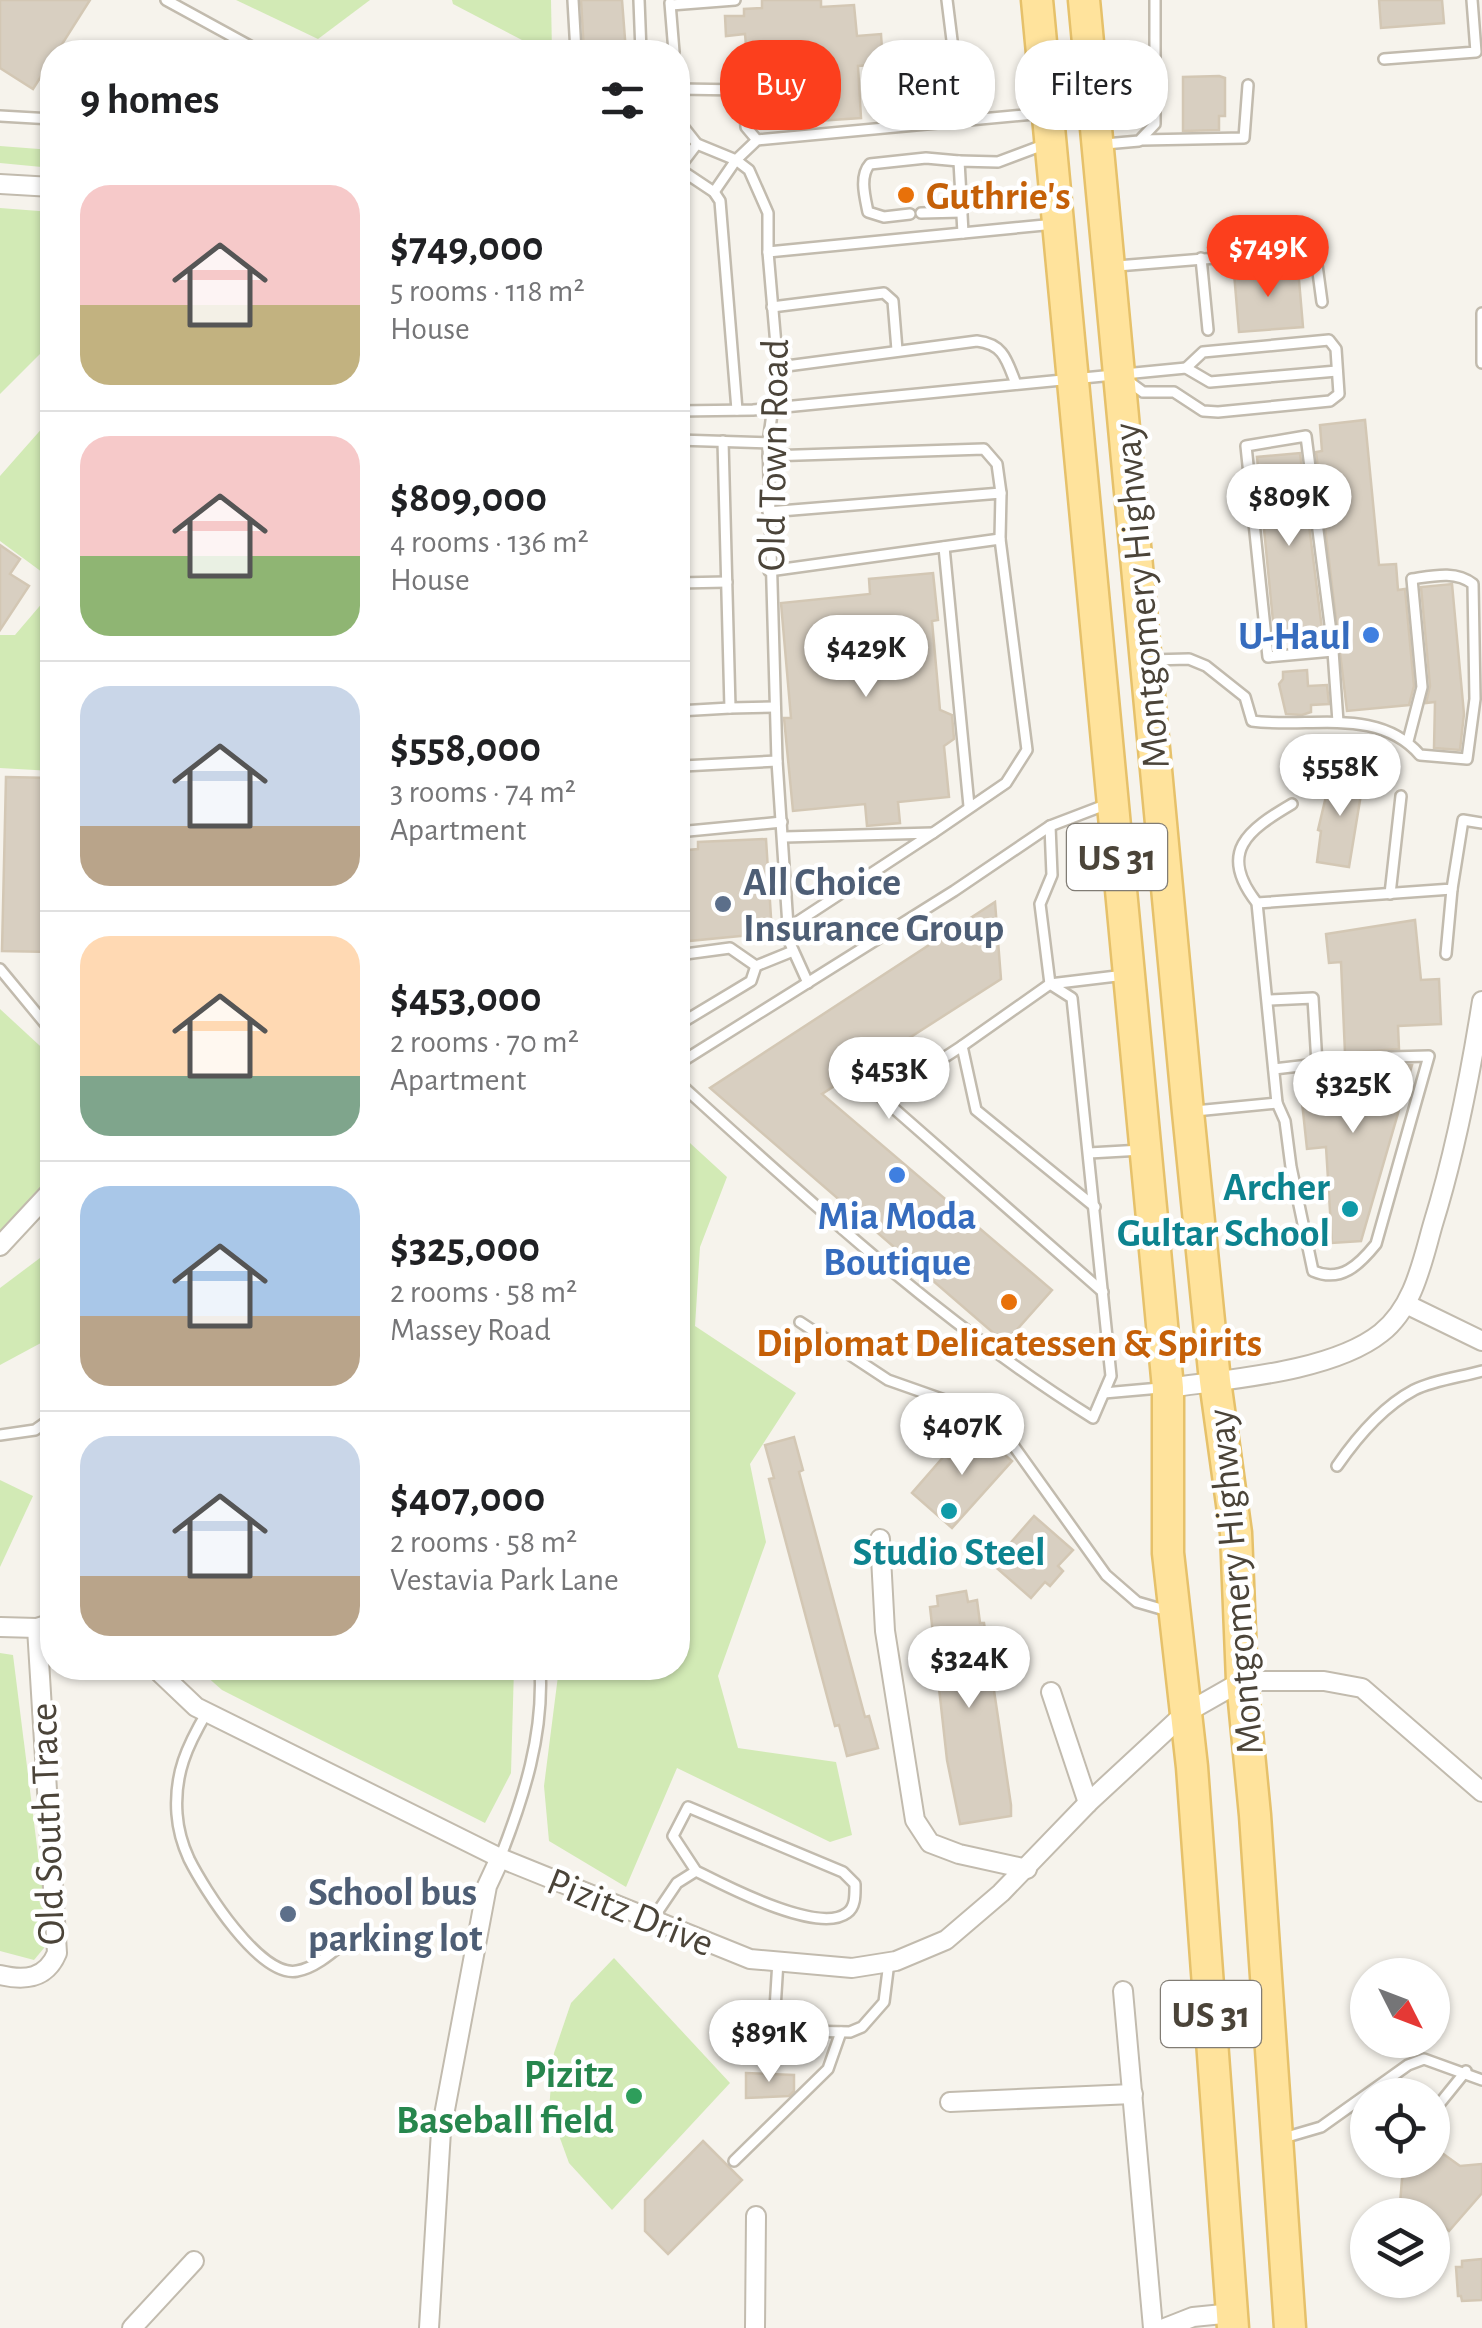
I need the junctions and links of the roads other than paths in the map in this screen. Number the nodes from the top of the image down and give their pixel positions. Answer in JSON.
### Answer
{"nodes":[{"id":1,"x":166,"y":0,"type":"edge"},
{"id":2,"x":573,"y":0,"type":"edge"},
{"id":3,"x":638,"y":0,"type":"edge"},
{"id":4,"x":735,"y":0,"type":"edge"},
{"id":5,"x":947,"y":0,"type":"edge"},
{"id":6,"x":1037,"y":0,"type":"edge"},
{"id":7,"x":1084,"y":0,"type":"edge"},
{"id":8,"x":1155,"y":0,"type":"edge"},
{"id":9,"x":1472,"y":0,"type":"edge"},
{"id":10,"x":670,"y":2,"type":"edge"},
{"id":11,"x":239,"y":40,"type":"edge"},
{"id":12,"x":575,"y":40,"type":"edge"},
{"id":13,"x":640,"y":40,"type":"edge"},
{"id":14,"x":673,"y":40,"type":"edge"},
{"id":15,"x":952,"y":40,"type":"edge"},
{"id":16,"x":1041,"y":40,"type":"edge"},
{"id":17,"x":1384,"y":59,"type":"dead end"},
{"id":18,"x":1248,"y":85,"type":"dead end"},
{"id":19,"x":690,"y":89,"type":"edge"},
{"id":20,"x":0,"y":116,"type":"edge"},
{"id":21,"x":40,"y":118,"type":"edge"},
{"id":22,"x":865,"y":130,"type":"edge"},
{"id":23,"x":1045,"y":130,"type":"edge"},
{"id":24,"x":1049,"y":130,"type":"edge"},
{"id":25,"x":690,"y":135,"type":"edge"},
{"id":26,"x":757,"y":140,"type":"junction"},
{"id":27,"x":1142,"y":140,"type":"junction"},
{"id":28,"x":697,"y":144,"type":"junction"},
{"id":29,"x":1097,"y":144,"type":"junction"},
{"id":30,"x":690,"y":153,"type":"edge"},
{"id":31,"x":736,"y":160,"type":"junction"},
{"id":32,"x":959,"y":161,"type":"junction"},
{"id":33,"x":690,"y":176,"type":"edge"},
{"id":34,"x":0,"y":184,"type":"edge"},
{"id":35,"x":40,"y":187,"type":"edge"},
{"id":36,"x":714,"y":192,"type":"junction"},
{"id":37,"x":962,"y":212,"type":"junction"},
{"id":38,"x":1058,"y":224,"type":"junction"},
{"id":39,"x":1298,"y":228,"type":"dead end"},
{"id":40,"x":963,"y":233,"type":"junction"},
{"id":41,"x":1299,"y":251,"type":"junction"},
{"id":42,"x":768,"y":252,"type":"junction"},
{"id":43,"x":1201,"y":258,"type":"junction"},
{"id":44,"x":1109,"y":267,"type":"junction"},
{"id":45,"x":1322,"y":302,"type":"dead end"},
{"id":46,"x":772,"y":307,"type":"junction"},
{"id":47,"x":1482,"y":313,"type":"edge"},
{"id":48,"x":1208,"y":330,"type":"dead end"},
{"id":49,"x":897,"y":350,"type":"junction"},
{"id":50,"x":1482,"y":363,"type":"edge"},
{"id":51,"x":778,"y":367,"type":"junction"},
{"id":52,"x":1186,"y":368,"type":"junction"},
{"id":53,"x":1337,"y":371,"type":"junction"},
{"id":54,"x":1118,"y":373,"type":"junction"},
{"id":55,"x":1073,"y":377,"type":"junction"},
{"id":56,"x":1016,"y":384,"type":"junction"},
{"id":57,"x":773,"y":406,"type":"junction"},
{"id":58,"x":690,"y":410,"type":"edge"},
{"id":59,"x":736,"y":410,"type":"junction"},
{"id":60,"x":690,"y":440,"type":"edge"},
{"id":61,"x":723,"y":441,"type":"junction"},
{"id":62,"x":768,"y":442,"type":"junction"},
{"id":63,"x":768,"y":456,"type":"junction"},
{"id":64,"x":1000,"y":494,"type":"junction"},
{"id":65,"x":768,"y":512,"type":"junction"},
{"id":66,"x":1000,"y":538,"type":"junction"},
{"id":67,"x":944,"y":546,"type":"junction"},
{"id":68,"x":769,"y":571,"type":"junction"},
{"id":69,"x":728,"y":582,"type":"junction"},
{"id":70,"x":690,"y":583,"type":"edge"},
{"id":71,"x":1332,"y":652,"type":"junction"},
{"id":72,"x":1146,"y":660,"type":"junction"},
{"id":73,"x":775,"y":707,"type":"junction"},
{"id":74,"x":730,"y":708,"type":"junction"},
{"id":75,"x":690,"y":710,"type":"edge"},
{"id":76,"x":1338,"y":722,"type":"junction"},
{"id":77,"x":1408,"y":741,"type":"junction"},
{"id":78,"x":777,"y":761,"type":"junction"},
{"id":79,"x":690,"y":766,"type":"edge"},
{"id":80,"x":1400,"y":796,"type":"dead end"},
{"id":81,"x":1112,"y":802,"type":"junction"},
{"id":82,"x":1292,"y":804,"type":"dead end"},
{"id":83,"x":970,"y":806,"type":"junction"},
{"id":84,"x":782,"y":822,"type":"junction"},
{"id":85,"x":1482,"y":823,"type":"edge"},
{"id":86,"x":1050,"y":826,"type":"junction"},
{"id":87,"x":690,"y":831,"type":"edge"},
{"id":88,"x":934,"y":833,"type":"junction"},
{"id":89,"x":784,"y":838,"type":"junction"},
{"id":90,"x":1452,"y":889,"type":"junction"},
{"id":91,"x":1390,"y":894,"type":"junction"},
{"id":92,"x":1257,"y":904,"type":"junction"},
{"id":93,"x":788,"y":928,"type":"junction"},
{"id":94,"x":793,"y":951,"type":"junction"},
{"id":95,"x":690,"y":953,"type":"edge"},
{"id":96,"x":1446,"y":954,"type":"dead end"},
{"id":97,"x":756,"y":966,"type":"junction"},
{"id":98,"x":0,"y":969,"type":"edge"},
{"id":99,"x":1128,"y":975,"type":"junction"},
{"id":100,"x":808,"y":983,"type":"junction"},
{"id":101,"x":1050,"y":984,"type":"junction"},
{"id":102,"x":1268,"y":1000,"type":"junction"},
{"id":103,"x":1482,"y":1000,"type":"edge"},
{"id":104,"x":40,"y":1017,"type":"edge"},
{"id":105,"x":690,"y":1019,"type":"edge"},
{"id":106,"x":962,"y":1046,"type":"junction"},
{"id":107,"x":690,"y":1057,"type":"edge"},
{"id":108,"x":1317,"y":1064,"type":"junction"},
{"id":109,"x":1274,"y":1069,"type":"junction"},
{"id":110,"x":690,"y":1093,"type":"edge"},
{"id":111,"x":1277,"y":1103,"type":"junction"},
{"id":112,"x":1188,"y":1112,"type":"junction"},
{"id":113,"x":1144,"y":1150,"type":"junction"},
{"id":114,"x":1089,"y":1153,"type":"junction"},
{"id":115,"x":40,"y":1203,"type":"edge"},
{"id":116,"x":1095,"y":1207,"type":"junction"},
{"id":117,"x":0,"y":1246,"type":"edge"},
{"id":118,"x":1103,"y":1292,"type":"junction"},
{"id":119,"x":1406,"y":1304,"type":"junction"},
{"id":120,"x":800,"y":1322,"type":"dead end"},
{"id":121,"x":1482,"y":1341,"type":"edge"},
{"id":122,"x":1482,"y":1370,"type":"edge"},
{"id":123,"x":1215,"y":1381,"type":"junction"},
{"id":124,"x":1168,"y":1388,"type":"junction"},
{"id":125,"x":1104,"y":1393,"type":"junction"},
{"id":126,"x":40,"y":1427,"type":"edge"},
{"id":127,"x":0,"y":1435,"type":"edge"},
{"id":128,"x":1336,"y":1466,"type":"dead end"},
{"id":129,"x":880,"y":1538,"type":"dead end"},
{"id":130,"x":1175,"y":1613,"type":"junction"},
{"id":131,"x":40,"y":1625,"type":"edge"},
{"id":132,"x":0,"y":1627,"type":"edge"},
{"id":133,"x":47,"y":1680,"type":"edge"},
{"id":134,"x":168,"y":1680,"type":"edge"},
{"id":135,"x":540,"y":1680,"type":"edge"},
{"id":136,"x":1242,"y":1681,"type":"junction"},
{"id":137,"x":1052,"y":1692,"type":"dead end"},
{"id":138,"x":207,"y":1712,"type":"junction"},
{"id":139,"x":1184,"y":1714,"type":"junction"},
{"id":140,"x":1482,"y":1792,"type":"edge"},
{"id":141,"x":1088,"y":1803,"type":"junction"},
{"id":142,"x":500,"y":1858,"type":"junction"},
{"id":143,"x":1027,"y":1868,"type":"junction"},
{"id":144,"x":696,"y":1871,"type":"junction"},
{"id":145,"x":652,"y":1920,"type":"junction"},
{"id":146,"x":350,"y":1938,"type":"dead end"},
{"id":147,"x":778,"y":1961,"type":"junction"},
{"id":148,"x":889,"y":1962,"type":"junction"},
{"id":149,"x":0,"y":1976,"type":"edge"},
{"id":150,"x":1123,"y":1992,"type":"dead end"},
{"id":151,"x":841,"y":2032,"type":"junction"},
{"id":152,"x":1466,"y":2071,"type":"junction"},
{"id":153,"x":1482,"y":2080,"type":"edge"},
{"id":154,"x":1450,"y":2091,"type":"edge"},
{"id":155,"x":1133,"y":2094,"type":"junction"},
{"id":156,"x":950,"y":2102,"type":"dead end"},
{"id":157,"x":1278,"y":2139,"type":"junction"},
{"id":158,"x":734,"y":2161,"type":"dead end"},
{"id":159,"x":756,"y":2216,"type":"dead end"},
{"id":160,"x":194,"y":2262,"type":"dead end"},
{"id":161,"x":1233,"y":2321,"type":"edge"},
{"id":162,"x":132,"y":2328,"type":"edge"},
{"id":163,"x":429,"y":2328,"type":"edge"},
{"id":164,"x":755,"y":2328,"type":"edge"},
{"id":165,"x":1153,"y":2328,"type":"edge"},
{"id":166,"x":1165,"y":2328,"type":"edge"},
{"id":167,"x":1290,"y":2328,"type":"edge"}],
"edges":[{"from":1,"to":11,"type":"lane"},
{"from":2,"to":12,"type":"lane"},
{"from":3,"to":13,"type":"lane"},
{"from":4,"to":10,"type":"lane"},
{"from":5,"to":15,"type":"lane"},
{"from":6,"to":16,"type":"main road","name":"Montgomery Highway","number":"US 31"},
{"from":7,"to":29,"type":"main road","name":"Montgomery Highway","number":"US 31"},
{"from":8,"to":27,"type":"lane"},
{"from":9,"to":17,"type":"lane"},
{"from":10,"to":14,"type":"lane"},
{"from":18,"to":27,"type":"lane"},
{"from":19,"to":26,"type":"lane"},
{"from":20,"to":21,"type":"lane"},
{"from":22,"to":26,"type":"lane"},
{"from":23,"to":32,"type":"lane"},
{"from":24,"to":38,"type":"main road","name":"Montgomery Highway","number":"US 31"},
{"from":25,"to":28,"type":"lane"},
{"from":26,"to":31,"type":"lane"},
{"from":27,"to":29,"type":"lane"},
{"from":28,"to":30,"type":"lane"},
{"from":28,"to":31,"type":"lane"},
{"from":29,"to":44,"type":"main road","name":"Montgomery Highway","number":"US 31"},
{"from":31,"to":36,"type":"lane"},
{"from":31,"to":42,"type":"lane","name":"Old Town Road"},
{"from":32,"to":37,"type":"lane"},
{"from":32,"to":37,"type":"lane"},
{"from":33,"to":36,"type":"lane"},
{"from":34,"to":35,"type":"street"},
{"from":36,"to":59,"type":"lane"},
{"from":37,"to":40,"type":"lane"},
{"from":38,"to":40,"type":"lane"},
{"from":38,"to":55,"type":"main road","name":"Montgomery Highway","number":"US 31"},
{"from":39,"to":41,"type":"lane"},
{"from":40,"to":42,"type":"lane"},
{"from":41,"to":43,"type":"lane"},
{"from":41,"to":45,"type":"lane"},
{"from":42,"to":46,"type":"lane","name":"Old Town Road"},
{"from":43,"to":44,"type":"lane"},
{"from":43,"to":48,"type":"lane"},
{"from":44,"to":54,"type":"main road","name":"Montgomery Highway","number":"US 31"},
{"from":46,"to":49,"type":"lane"},
{"from":46,"to":51,"type":"lane","name":"Old Town Road"},
{"from":47,"to":50,"type":"lane"},
{"from":49,"to":51,"type":"lane"},
{"from":49,"to":56,"type":"lane"},
{"from":51,"to":57,"type":"lane","name":"Old Town Road"},
{"from":52,"to":53,"type":"lane"},
{"from":52,"to":53,"type":"lane"},
{"from":52,"to":54,"type":"lane"},
{"from":53,"to":54,"type":"lane"},
{"from":54,"to":55,"type":"lane"},
{"from":54,"to":72,"type":"main road","name":"Montgomery Highway","number":"US 31"},
{"from":55,"to":56,"type":"lane"},
{"from":55,"to":81,"type":"main road","name":"Montgomery Highway","number":"US 31"},
{"from":56,"to":57,"type":"lane"},
{"from":57,"to":59,"type":"lane"},
{"from":57,"to":62,"type":"lane","name":"Old Town Road"},
{"from":58,"to":59,"type":"lane"},
{"from":60,"to":61,"type":"lane"},
{"from":61,"to":62,"type":"lane"},
{"from":61,"to":69,"type":"lane"},
{"from":62,"to":63,"type":"lane","name":"Old Town Road"},
{"from":63,"to":64,"type":"lane"},
{"from":63,"to":65,"type":"lane","name":"Old Town Road"},
{"from":64,"to":65,"type":"lane"},
{"from":64,"to":66,"type":"lane"},
{"from":65,"to":68,"type":"lane","name":"Old Town Road"},
{"from":66,"to":67,"type":"lane"},
{"from":66,"to":83,"type":"lane"},
{"from":67,"to":68,"type":"lane"},
{"from":67,"to":83,"type":"lane"},
{"from":68,"to":73,"type":"lane","name":"Old Town Road"},
{"from":69,"to":70,"type":"lane"},
{"from":69,"to":74,"type":"lane"},
{"from":71,"to":71,"type":"lane"},
{"from":71,"to":76,"type":"lane"},
{"from":72,"to":76,"type":"lane"},
{"from":72,"to":112,"type":"main road","name":"Montgomery Highway","number":"US 31"},
{"from":73,"to":74,"type":"lane"},
{"from":73,"to":78,"type":"lane","name":"Old Town Road"},
{"from":74,"to":75,"type":"lane"},
{"from":76,"to":77,"type":"lane"},
{"from":77,"to":77,"type":"lane"},
{"from":78,"to":79,"type":"lane"},
{"from":78,"to":84,"type":"lane","name":"Old Town Road"},
{"from":80,"to":91,"type":"lane"},
{"from":81,"to":86,"type":"lane"},
{"from":81,"to":99,"type":"main road","name":"Montgomery Highway","number":"US 31"},
{"from":82,"to":92,"type":"lane"},
{"from":83,"to":88,"type":"lane"},
{"from":84,"to":87,"type":"lane"},
{"from":84,"to":89,"type":"lane","name":"Old Town Road"},
{"from":85,"to":90,"type":"lane"},
{"from":86,"to":100,"type":"lane"},
{"from":86,"to":101,"type":"lane"},
{"from":88,"to":89,"type":"lane"},
{"from":88,"to":93,"type":"lane"},
{"from":89,"to":93,"type":"lane","name":"Old Town Road"},
{"from":90,"to":91,"type":"lane"},
{"from":90,"to":96,"type":"lane"},
{"from":91,"to":92,"type":"lane"},
{"from":92,"to":102,"type":"lane"},
{"from":93,"to":94,"type":"lane","name":"Old Town Road"},
{"from":94,"to":97,"type":"lane"},
{"from":94,"to":100,"type":"lane","name":"Old Town Road"},
{"from":95,"to":97,"type":"lane"},
{"from":97,"to":105,"type":"lane"},
{"from":98,"to":104,"type":"lane"},
{"from":99,"to":101,"type":"lane"},
{"from":99,"to":113,"type":"main road","name":"Montgomery Highway","number":"US 31"},
{"from":100,"to":107,"type":"lane"},
{"from":101,"to":106,"type":"lane"},
{"from":101,"to":114,"type":"lane"},
{"from":102,"to":108,"type":"lane"},
{"from":102,"to":109,"type":"lane"},
{"from":103,"to":119,"type":"street"},
{"from":106,"to":116,"type":"lane"},
{"from":106,"to":118,"type":"lane"},
{"from":108,"to":109,"type":"lane"},
{"from":108,"to":111,"type":"lane"},
{"from":109,"to":111,"type":"lane"},
{"from":110,"to":125,"type":"lane"},
{"from":111,"to":112,"type":"lane"},
{"from":112,"to":123,"type":"main road","name":"Montgomery Highway","number":"US 31"},
{"from":113,"to":114,"type":"lane"},
{"from":113,"to":124,"type":"main road","name":"Montgomery Highway","number":"US 31"},
{"from":114,"to":116,"type":"lane"},
{"from":115,"to":117,"type":"street"},
{"from":116,"to":118,"type":"lane"},
{"from":118,"to":125,"type":"lane"},
{"from":119,"to":121,"type":"street"},
{"from":119,"to":123,"type":"street"},
{"from":120,"to":130,"type":"lane"},
{"from":122,"to":128,"type":"lane"},
{"from":123,"to":124,"type":"street"},
{"from":123,"to":136,"type":"main road","name":"Montgomery Highway","number":"US 31"},
{"from":124,"to":125,"type":"lane"},
{"from":124,"to":130,"type":"main road","name":"Montgomery Highway","number":"US 31"},
{"from":126,"to":127,"type":"lane"},
{"from":129,"to":143,"type":"street"},
{"from":130,"to":139,"type":"main road","name":"Montgomery Highway","number":"US 31"},
{"from":131,"to":132,"type":"street"},
{"from":133,"to":149,"type":"street","name":"Old South Trace"},
{"from":134,"to":138,"type":"street","name":"Pizitz Drive"},
{"from":135,"to":142,"type":"lane"},
{"from":136,"to":139,"type":"street","name":"Pizitz Drive"},
{"from":136,"to":140,"type":"street"},
{"from":136,"to":157,"type":"main road","name":"Montgomery Highway","number":"US 31"},
{"from":137,"to":141,"type":"street"},
{"from":138,"to":142,"type":"street","name":"Pizitz Drive"},
{"from":138,"to":146,"type":"lane"},
{"from":139,"to":141,"type":"street","name":"Pizitz Drive"},
{"from":139,"to":161,"type":"main road","name":"Montgomery Highway","number":"US 31"},
{"from":141,"to":143,"type":"street","name":"Pizitz Drive"},
{"from":142,"to":145,"type":"street","name":"Pizitz Drive"},
{"from":142,"to":163,"type":"street"},
{"from":143,"to":148,"type":"street","name":"Pizitz Drive"},
{"from":144,"to":144,"type":"lane"},
{"from":144,"to":145,"type":"lane"},
{"from":145,"to":147,"type":"street","name":"Pizitz Drive"},
{"from":147,"to":148,"type":"street","name":"Pizitz Drive"},
{"from":147,"to":151,"type":"lane"},
{"from":148,"to":151,"type":"lane"},
{"from":150,"to":155,"type":"street"},
{"from":151,"to":158,"type":"lane"},
{"from":152,"to":153,"type":"lane"},
{"from":152,"to":154,"type":"lane"},
{"from":152,"to":157,"type":"lane"},
{"from":155,"to":156,"type":"street"},
{"from":155,"to":165,"type":"street"},
{"from":157,"to":167,"type":"main road","name":"Montgomery Highway","number":"US 31"},
{"from":159,"to":164,"type":"street"},
{"from":160,"to":162,"type":"street"},
{"from":161,"to":166,"type":"street"}]}
